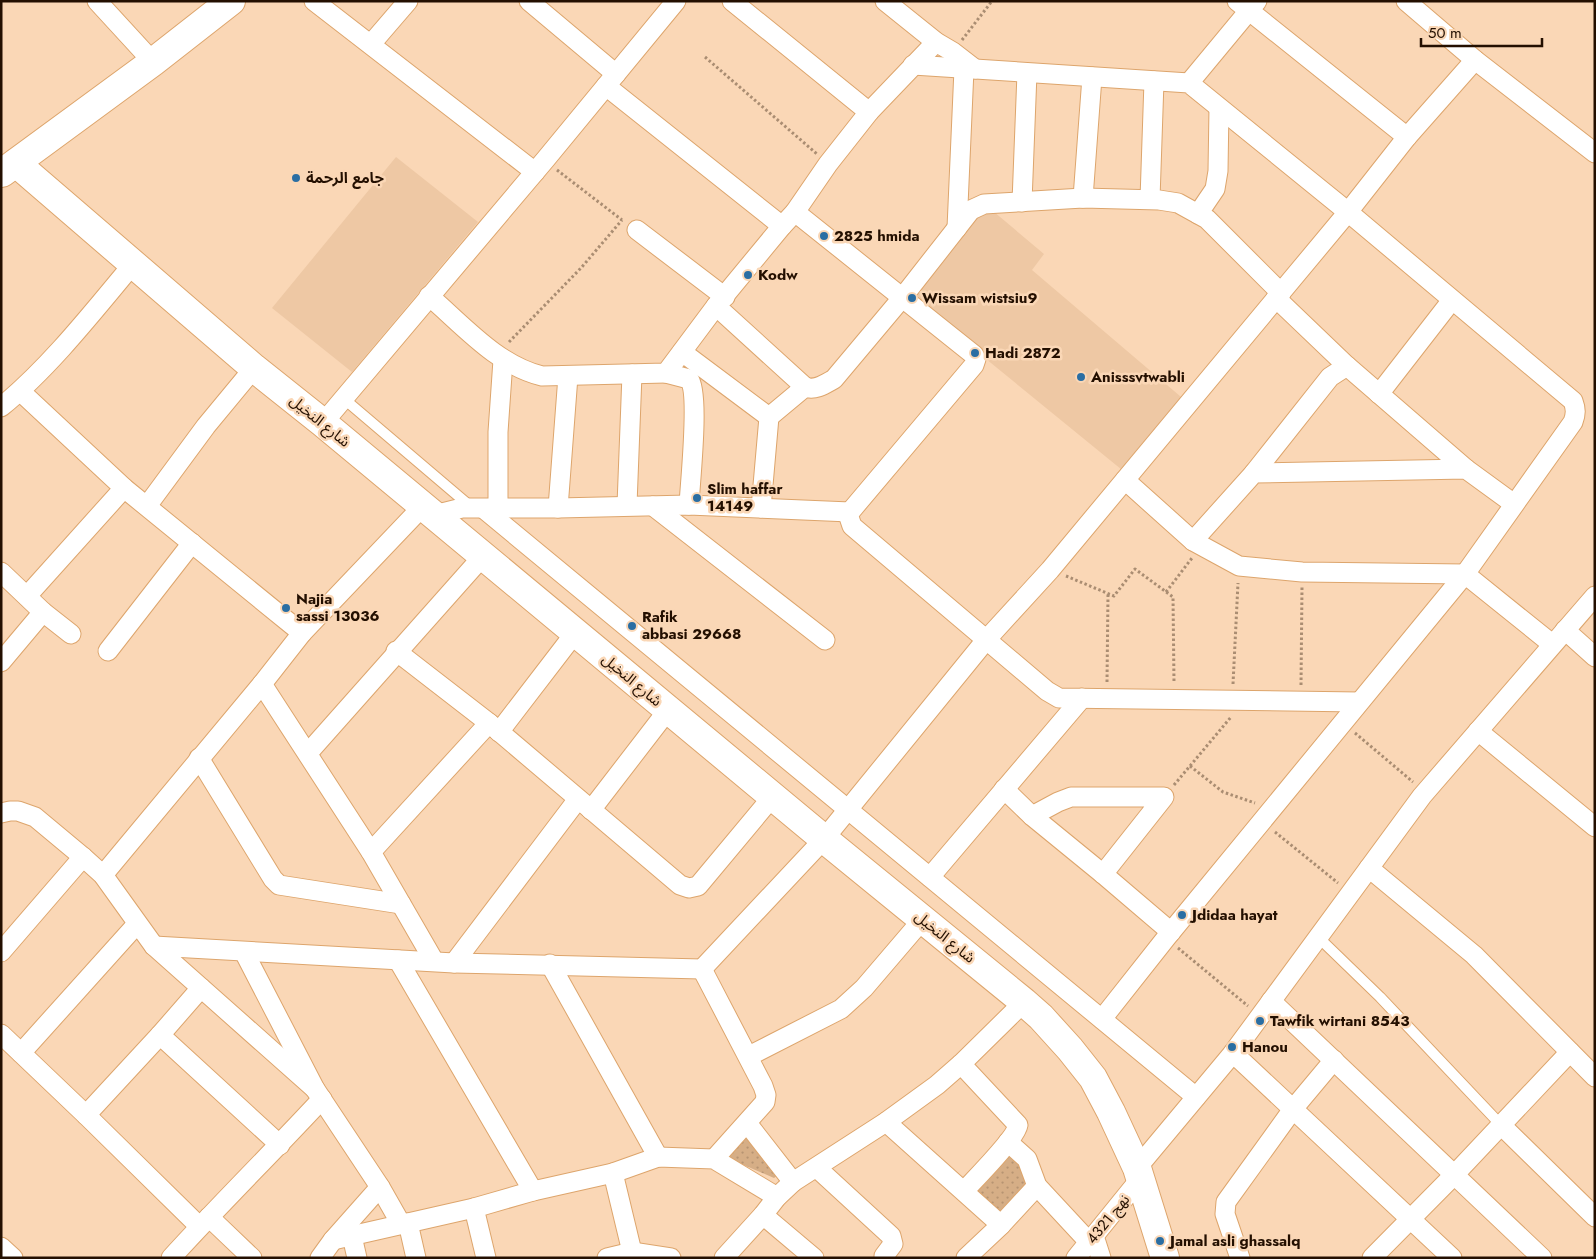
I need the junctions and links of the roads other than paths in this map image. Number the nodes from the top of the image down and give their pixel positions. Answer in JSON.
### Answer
{"nodes":[{"id":1,"x":97,"y":1,"type":"edge"},
{"id":2,"x":231,"y":1,"type":"edge"},
{"id":3,"x":314,"y":1,"type":"edge"},
{"id":4,"x":408,"y":1,"type":"edge"},
{"id":5,"x":529,"y":1,"type":"edge"},
{"id":6,"x":676,"y":1,"type":"edge"},
{"id":7,"x":732,"y":1,"type":"edge"},
{"id":8,"x":885,"y":1,"type":"edge"},
{"id":9,"x":1406,"y":1,"type":"edge"},
{"id":10,"x":1248,"y":4,"type":"edge"},
{"id":11,"x":936,"y":42,"type":"junction"},
{"id":12,"x":371,"y":44,"type":"junction"},
{"id":13,"x":1475,"y":60,"type":"junction"},
{"id":14,"x":152,"y":62,"type":"junction"},
{"id":15,"x":913,"y":65,"type":"junction"},
{"id":16,"x":970,"y":69,"type":"junction"},
{"id":17,"x":1027,"y":73,"type":"junction"},
{"id":18,"x":1092,"y":78,"type":"junction"},
{"id":19,"x":611,"y":80,"type":"junction"},
{"id":20,"x":1154,"y":81,"type":"junction"},
{"id":21,"x":1189,"y":83,"type":"junction"},
{"id":22,"x":1219,"y":108,"type":"junction"},
{"id":23,"x":869,"y":112,"type":"junction"},
{"id":24,"x":1407,"y":137,"type":"junction"},
{"id":25,"x":1595,"y":153,"type":"edge"},
{"id":26,"x":540,"y":166,"type":"junction"},
{"id":27,"x":9,"y":169,"type":"edge"},
{"id":28,"x":1083,"y":198,"type":"junction"},
{"id":29,"x":1150,"y":199,"type":"junction"},
{"id":30,"x":1022,"y":202,"type":"junction"},
{"id":31,"x":796,"y":212,"type":"junction"},
{"id":32,"x":1348,"y":212,"type":"junction"},
{"id":33,"x":1198,"y":214,"type":"junction"},
{"id":34,"x":629,"y":225,"type":"road end"},
{"id":35,"x":782,"y":226,"type":"junction"},
{"id":36,"x":957,"y":228,"type":"junction"},
{"id":37,"x":133,"y":264,"type":"junction"},
{"id":38,"x":430,"y":296,"type":"junction"},
{"id":39,"x":1279,"y":296,"type":"junction"},
{"id":40,"x":902,"y":298,"type":"junction"},
{"id":41,"x":1452,"y":300,"type":"junction"},
{"id":42,"x":721,"y":301,"type":"junction"},
{"id":43,"x":682,"y":352,"type":"junction"},
{"id":44,"x":500,"y":358,"type":"junction"},
{"id":45,"x":1347,"y":366,"type":"junction"},
{"id":46,"x":254,"y":368,"type":"junction"},
{"id":47,"x":666,"y":373,"type":"junction"},
{"id":48,"x":632,"y":374,"type":"junction"},
{"id":49,"x":568,"y":376,"type":"junction"},
{"id":50,"x":805,"y":387,"type":"junction"},
{"id":51,"x":20,"y":391,"type":"junction"},
{"id":52,"x":1379,"y":394,"type":"junction"},
{"id":53,"x":343,"y":398,"type":"junction"},
{"id":54,"x":1,"y":407,"type":"edge"},
{"id":55,"x":769,"y":418,"type":"junction"},
{"id":56,"x":323,"y":423,"type":"junction"},
{"id":57,"x":1466,"y":469,"type":"junction"},
{"id":58,"x":1254,"y":473,"type":"junction"},
{"id":59,"x":1125,"y":480,"type":"junction"},
{"id":60,"x":124,"y":488,"type":"junction"},
{"id":61,"x":1514,"y":504,"type":"junction"},
{"id":62,"x":627,"y":505,"type":"junction"},
{"id":63,"x":689,"y":505,"type":"junction"},
{"id":64,"x":147,"y":506,"type":"junction"},
{"id":65,"x":653,"y":506,"type":"junction"},
{"id":66,"x":485,"y":508,"type":"junction"},
{"id":67,"x":558,"y":508,"type":"junction"},
{"id":68,"x":761,"y":508,"type":"junction"},
{"id":69,"x":428,"y":510,"type":"junction"},
{"id":70,"x":850,"y":512,"type":"junction"},
{"id":71,"x":192,"y":543,"type":"junction"},
{"id":72,"x":1197,"y":543,"type":"junction"},
{"id":73,"x":483,"y":556,"type":"junction"},
{"id":74,"x":1,"y":572,"type":"edge"},
{"id":75,"x":1465,"y":574,"type":"junction"},
{"id":76,"x":28,"y":596,"type":"junction"},
{"id":77,"x":1595,"y":596,"type":"edge"},
{"id":78,"x":43,"y":612,"type":"junction"},
{"id":79,"x":575,"y":632,"type":"junction"},
{"id":80,"x":302,"y":633,"type":"junction"},
{"id":81,"x":71,"y":634,"type":"dead end"},
{"id":82,"x":1559,"y":637,"type":"junction"},
{"id":83,"x":825,"y":640,"type":"dead end"},
{"id":84,"x":986,"y":640,"type":"junction"},
{"id":85,"x":108,"y":651,"type":"dead end"},
{"id":86,"x":396,"y":651,"type":"junction"},
{"id":87,"x":1595,"y":657,"type":"edge"},
{"id":88,"x":1,"y":662,"type":"edge"},
{"id":89,"x":262,"y":684,"type":"junction"},
{"id":90,"x":1082,"y":698,"type":"junction"},
{"id":91,"x":1360,"y":702,"type":"junction"},
{"id":92,"x":668,"y":710,"type":"junction"},
{"id":93,"x":494,"y":727,"type":"junction"},
{"id":94,"x":1478,"y":731,"type":"junction"},
{"id":95,"x":308,"y":753,"type":"junction"},
{"id":96,"x":199,"y":758,"type":"junction"},
{"id":97,"x":1004,"y":789,"type":"junction"},
{"id":98,"x":772,"y":796,"type":"junction"},
{"id":99,"x":585,"y":804,"type":"junction"},
{"id":100,"x":847,"y":809,"type":"junction"},
{"id":101,"x":1,"y":814,"type":"edge"},
{"id":102,"x":1032,"y":816,"type":"junction"},
{"id":103,"x":1595,"y":827,"type":"edge"},
{"id":104,"x":824,"y":839,"type":"junction"},
{"id":105,"x":371,"y":852,"type":"junction"},
{"id":106,"x":83,"y":857,"type":"junction"},
{"id":107,"x":1369,"y":868,"type":"junction"},
{"id":108,"x":1103,"y":874,"type":"junction"},
{"id":109,"x":103,"y":875,"type":"junction"},
{"id":110,"x":930,"y":877,"type":"junction"},
{"id":111,"x":401,"y":904,"type":"junction"},
{"id":112,"x":923,"y":919,"type":"junction"},
{"id":113,"x":136,"y":924,"type":"junction"},
{"id":114,"x":1168,"y":935,"type":"junction"},
{"id":115,"x":1318,"y":937,"type":"junction"},
{"id":116,"x":154,"y":946,"type":"junction"},
{"id":117,"x":1,"y":952,"type":"edge"},
{"id":118,"x":244,"y":952,"type":"junction"},
{"id":119,"x":398,"y":960,"type":"junction"},
{"id":120,"x":434,"y":961,"type":"junction"},
{"id":121,"x":454,"y":963,"type":"junction"},
{"id":122,"x":550,"y":964,"type":"junction"},
{"id":123,"x":702,"y":969,"type":"junction"},
{"id":124,"x":201,"y":988,"type":"junction"},
{"id":125,"x":1024,"y":1002,"type":"junction"},
{"id":126,"x":1266,"y":1008,"type":"junction"},
{"id":127,"x":1102,"y":1019,"type":"junction"},
{"id":128,"x":1,"y":1034,"type":"edge"},
{"id":129,"x":160,"y":1035,"type":"junction"},
{"id":130,"x":1570,"y":1052,"type":"junction"},
{"id":131,"x":1233,"y":1053,"type":"junction"},
{"id":132,"x":21,"y":1054,"type":"junction"},
{"id":133,"x":748,"y":1056,"type":"junction"},
{"id":134,"x":1334,"y":1060,"type":"junction"},
{"id":135,"x":961,"y":1064,"type":"junction"},
{"id":136,"x":1595,"y":1077,"type":"edge"},
{"id":137,"x":319,"y":1094,"type":"junction"},
{"id":138,"x":1196,"y":1097,"type":"junction"},
{"id":139,"x":1293,"y":1109,"type":"junction"},
{"id":140,"x":86,"y":1115,"type":"junction"},
{"id":141,"x":886,"y":1122,"type":"junction"},
{"id":142,"x":747,"y":1123,"type":"junction"},
{"id":143,"x":1501,"y":1125,"type":"junction"},
{"id":144,"x":1008,"y":1142,"type":"junction"},
{"id":145,"x":280,"y":1145,"type":"junction"},
{"id":146,"x":658,"y":1157,"type":"junction"},
{"id":147,"x":714,"y":1159,"type":"junction"},
{"id":148,"x":816,"y":1168,"type":"junction"},
{"id":149,"x":613,"y":1173,"type":"junction"},
{"id":150,"x":1138,"y":1174,"type":"junction"},
{"id":151,"x":1455,"y":1174,"type":"junction"},
{"id":152,"x":794,"y":1182,"type":"junction"},
{"id":153,"x":1037,"y":1186,"type":"junction"},
{"id":154,"x":380,"y":1187,"type":"junction"},
{"id":155,"x":533,"y":1191,"type":"junction"},
{"id":156,"x":964,"y":1191,"type":"junction"},
{"id":157,"x":777,"y":1197,"type":"junction"},
{"id":158,"x":474,"y":1208,"type":"junction"},
{"id":159,"x":763,"y":1215,"type":"junction"},
{"id":160,"x":1595,"y":1217,"type":"edge"},
{"id":161,"x":1410,"y":1219,"type":"junction"},
{"id":162,"x":204,"y":1222,"type":"junction"},
{"id":163,"x":405,"y":1224,"type":"junction"},
{"id":164,"x":1001,"y":1225,"type":"junction"},
{"id":165,"x":352,"y":1236,"type":"junction"},
{"id":166,"x":1092,"y":1239,"type":"junction"},
{"id":167,"x":333,"y":1240,"type":"junction"},
{"id":168,"x":1,"y":1247,"type":"edge"},
{"id":169,"x":632,"y":1252,"type":"junction"},
{"id":170,"x":884,"y":1257,"type":"edge"},
{"id":171,"x":13,"y":1258,"type":"edge"},
{"id":172,"x":171,"y":1258,"type":"edge"},
{"id":173,"x":252,"y":1258,"type":"edge"},
{"id":174,"x":320,"y":1258,"type":"edge"},
{"id":175,"x":357,"y":1258,"type":"edge"},
{"id":176,"x":416,"y":1258,"type":"edge"},
{"id":177,"x":486,"y":1258,"type":"edge"},
{"id":178,"x":607,"y":1258,"type":"edge"},
{"id":179,"x":671,"y":1258,"type":"edge"},
{"id":180,"x":724,"y":1258,"type":"edge"},
{"id":181,"x":814,"y":1258,"type":"edge"},
{"id":182,"x":966,"y":1258,"type":"edge"},
{"id":183,"x":1076,"y":1258,"type":"edge"},
{"id":184,"x":1101,"y":1258,"type":"edge"},
{"id":185,"x":1165,"y":1258,"type":"edge"},
{"id":186,"x":1240,"y":1258,"type":"edge"},
{"id":187,"x":1372,"y":1258,"type":"edge"},
{"id":188,"x":1452,"y":1258,"type":"edge"},
{"id":189,"x":1542,"y":1258,"type":"edge"}],
"edges":[{"from":1,"to":14,"type":"street"},
{"from":2,"to":14,"type":"main road"},
{"from":3,"to":12,"type":"street"},
{"from":4,"to":12,"type":"street"},
{"from":5,"to":19,"type":"street"},
{"from":6,"to":19,"type":"street"},
{"from":7,"to":23,"type":"street"},
{"from":8,"to":11,"type":"street"},
{"from":9,"to":13,"type":"street"},
{"from":10,"to":21,"type":"street"},
{"from":10,"to":24,"type":"street"},
{"from":11,"to":15,"type":"street"},
{"from":11,"to":16,"type":"street"},
{"from":12,"to":26,"type":"street"},
{"from":13,"to":24,"type":"street"},
{"from":13,"to":25,"type":"street"},
{"from":14,"to":27,"type":"main road"},
{"from":15,"to":16,"type":"street"},
{"from":15,"to":23,"type":"street"},
{"from":16,"to":17,"type":"street"},
{"from":16,"to":36,"type":"street"},
{"from":17,"to":18,"type":"street"},
{"from":17,"to":30,"type":"street"},
{"from":18,"to":20,"type":"street"},
{"from":18,"to":28,"type":"street"},
{"from":19,"to":26,"type":"street"},
{"from":19,"to":35,"type":"street"},
{"from":20,"to":21,"type":"street"},
{"from":20,"to":29,"type":"street"},
{"from":21,"to":22,"type":"street"},
{"from":22,"to":32,"type":"street"},
{"from":22,"to":33,"type":"street"},
{"from":23,"to":31,"type":"street"},
{"from":24,"to":32,"type":"street"},
{"from":26,"to":38,"type":"street"},
{"from":27,"to":37,"type":"main road","name":"شارع النخيل"},
{"from":28,"to":29,"type":"street"},
{"from":28,"to":30,"type":"street"},
{"from":29,"to":33,"type":"street"},
{"from":30,"to":36,"type":"street"},
{"from":31,"to":35,"type":"street"},
{"from":31,"to":40,"type":"street"},
{"from":32,"to":39,"type":"street"},
{"from":32,"to":41,"type":"street"},
{"from":33,"to":39,"type":"street"},
{"from":34,"to":42,"type":"street"},
{"from":35,"to":42,"type":"street"},
{"from":36,"to":40,"type":"street"},
{"from":37,"to":46,"type":"main road","name":"شارع النخيل"},
{"from":37,"to":51,"type":"street"},
{"from":38,"to":44,"type":"street"},
{"from":38,"to":53,"type":"street"},
{"from":39,"to":45,"type":"street"},
{"from":39,"to":59,"type":"street"},
{"from":40,"to":50,"type":"street"},
{"from":40,"to":70,"type":"street"},
{"from":41,"to":52,"type":"street"},
{"from":41,"to":61,"type":"street"},
{"from":42,"to":43,"type":"street"},
{"from":42,"to":50,"type":"street"},
{"from":43,"to":47,"type":"street"},
{"from":43,"to":55,"type":"street"},
{"from":44,"to":49,"type":"street"},
{"from":44,"to":66,"type":"street"},
{"from":45,"to":52,"type":"street"},
{"from":45,"to":58,"type":"street"},
{"from":46,"to":56,"type":"main road","name":"شارع النخيل"},
{"from":46,"to":64,"type":"street"},
{"from":47,"to":48,"type":"street"},
{"from":47,"to":63,"type":"street"},
{"from":48,"to":49,"type":"street"},
{"from":48,"to":62,"type":"street"},
{"from":49,"to":67,"type":"street"},
{"from":50,"to":55,"type":"street"},
{"from":51,"to":54,"type":"street"},
{"from":51,"to":60,"type":"street"},
{"from":52,"to":57,"type":"street"},
{"from":53,"to":56,"type":"street"},
{"from":53,"to":66,"type":"lane"},
{"from":55,"to":68,"type":"street"},
{"from":56,"to":69,"type":"main road","name":"شارع النخيل"},
{"from":57,"to":58,"type":"street"},
{"from":57,"to":61,"type":"street"},
{"from":58,"to":72,"type":"street"},
{"from":59,"to":72,"type":"street"},
{"from":59,"to":84,"type":"street"},
{"from":60,"to":64,"type":"street"},
{"from":60,"to":76,"type":"street"},
{"from":61,"to":75,"type":"street"},
{"from":62,"to":65,"type":"street"},
{"from":62,"to":67,"type":"street"},
{"from":63,"to":65,"type":"street"},
{"from":63,"to":68,"type":"street"},
{"from":64,"to":71,"type":"street"},
{"from":65,"to":83,"type":"street"},
{"from":66,"to":67,"type":"street"},
{"from":66,"to":69,"type":"street"},
{"from":66,"to":100,"type":"street"},
{"from":68,"to":70,"type":"street"},
{"from":69,"to":73,"type":"main road","name":"شارع النخيل"},
{"from":69,"to":80,"type":"street"},
{"from":70,"to":84,"type":"street"},
{"from":71,"to":80,"type":"street"},
{"from":71,"to":85,"type":"street"},
{"from":72,"to":75,"type":"street"},
{"from":73,"to":79,"type":"main road","name":"شارع النخيل"},
{"from":73,"to":86,"type":"street"},
{"from":74,"to":76,"type":"street"},
{"from":75,"to":82,"type":"street"},
{"from":75,"to":91,"type":"street"},
{"from":76,"to":78,"type":"street"},
{"from":77,"to":82,"type":"street","name":"نهج 4321"},
{"from":78,"to":81,"type":"street"},
{"from":78,"to":88,"type":"street"},
{"from":79,"to":92,"type":"main road","name":"شارع النخيل"},
{"from":79,"to":93,"type":"street"},
{"from":80,"to":89,"type":"street"},
{"from":82,"to":87,"type":"street"},
{"from":82,"to":94,"type":"street","name":"نهج 4321"},
{"from":84,"to":90,"type":"street"},
{"from":84,"to":100,"type":"street"},
{"from":86,"to":93,"type":"street"},
{"from":86,"to":95,"type":"street"},
{"from":89,"to":95,"type":"street"},
{"from":89,"to":96,"type":"street"},
{"from":90,"to":91,"type":"street"},
{"from":90,"to":97,"type":"street"},
{"from":91,"to":114,"type":"street"},
{"from":92,"to":98,"type":"main road","name":"شارع النخيل"},
{"from":92,"to":99,"type":"street"},
{"from":93,"to":99,"type":"street"},
{"from":93,"to":105,"type":"street"},
{"from":94,"to":103,"type":"street"},
{"from":94,"to":107,"type":"street","name":"نهج 4321"},
{"from":95,"to":105,"type":"street"},
{"from":96,"to":109,"type":"street"},
{"from":96,"to":111,"type":"street"},
{"from":97,"to":102,"type":"street"},
{"from":97,"to":110,"type":"street"},
{"from":98,"to":99,"type":"street"},
{"from":98,"to":104,"type":"main road","name":"شارع النخيل"},
{"from":99,"to":121,"type":"street"},
{"from":100,"to":104,"type":"street"},
{"from":100,"to":110,"type":"street"},
{"from":101,"to":106,"type":"street"},
{"from":102,"to":108,"type":"street"},
{"from":102,"to":108,"type":"street"},
{"from":104,"to":112,"type":"main road","name":"شارع النخيل"},
{"from":104,"to":123,"type":"street"},
{"from":105,"to":111,"type":"street"},
{"from":106,"to":109,"type":"street"},
{"from":106,"to":117,"type":"street"},
{"from":107,"to":115,"type":"street","name":"نهج 4321"},
{"from":107,"to":130,"type":"street"},
{"from":108,"to":114,"type":"street"},
{"from":109,"to":113,"type":"street"},
{"from":110,"to":127,"type":"street"},
{"from":111,"to":120,"type":"street"},
{"from":112,"to":125,"type":"main road","name":"شارع النخيل"},
{"from":112,"to":133,"type":"street"},
{"from":113,"to":116,"type":"street"},
{"from":113,"to":132,"type":"street"},
{"from":114,"to":127,"type":"street"},
{"from":115,"to":126,"type":"street","name":"نهج 4321"},
{"from":115,"to":143,"type":"lane"},
{"from":116,"to":118,"type":"street"},
{"from":116,"to":124,"type":"street"},
{"from":118,"to":119,"type":"street"},
{"from":118,"to":137,"type":"street"},
{"from":119,"to":120,"type":"street"},
{"from":119,"to":155,"type":"street"},
{"from":120,"to":121,"type":"street"},
{"from":121,"to":122,"type":"street"},
{"from":122,"to":123,"type":"street"},
{"from":122,"to":146,"type":"street"},
{"from":123,"to":133,"type":"street"},
{"from":124,"to":129,"type":"street"},
{"from":124,"to":137,"type":"street"},
{"from":125,"to":135,"type":"street"},
{"from":125,"to":150,"type":"main road","name":"شارع النخيل"},
{"from":126,"to":131,"type":"street","name":"نهج 4321"},
{"from":126,"to":134,"type":"street"},
{"from":127,"to":138,"type":"street"},
{"from":128,"to":132,"type":"street"},
{"from":129,"to":140,"type":"street"},
{"from":129,"to":145,"type":"street"},
{"from":130,"to":136,"type":"street"},
{"from":130,"to":143,"type":"street"},
{"from":131,"to":138,"type":"street","name":"نهج 4321"},
{"from":131,"to":139,"type":"street"},
{"from":132,"to":140,"type":"street"},
{"from":133,"to":142,"type":"street"},
{"from":134,"to":139,"type":"street"},
{"from":134,"to":151,"type":"street"},
{"from":135,"to":141,"type":"street"},
{"from":135,"to":144,"type":"street"},
{"from":137,"to":145,"type":"street"},
{"from":137,"to":154,"type":"street"},
{"from":138,"to":150,"type":"street","name":"نهج 4321"},
{"from":139,"to":161,"type":"street"},
{"from":139,"to":186,"type":"street"},
{"from":140,"to":162,"type":"street"},
{"from":141,"to":148,"type":"street"},
{"from":141,"to":156,"type":"street"},
{"from":142,"to":147,"type":"street"},
{"from":142,"to":152,"type":"street"},
{"from":143,"to":151,"type":"street"},
{"from":143,"to":160,"type":"street"},
{"from":144,"to":153,"type":"street"},
{"from":144,"to":156,"type":"street"},
{"from":145,"to":162,"type":"street"},
{"from":146,"to":147,"type":"street"},
{"from":146,"to":149,"type":"street"},
{"from":147,"to":157,"type":"street"},
{"from":148,"to":152,"type":"street"},
{"from":148,"to":170,"type":"street"},
{"from":149,"to":155,"type":"street"},
{"from":149,"to":169,"type":"street"},
{"from":150,"to":166,"type":"street","name":"نهج 4321"},
{"from":150,"to":185,"type":"main road","name":"شارع النخيل"},
{"from":151,"to":161,"type":"street"},
{"from":151,"to":189,"type":"street"},
{"from":152,"to":157,"type":"street"},
{"from":153,"to":164,"type":"street"},
{"from":153,"to":166,"type":"street"},
{"from":154,"to":163,"type":"street"},
{"from":154,"to":167,"type":"street"},
{"from":155,"to":158,"type":"street"},
{"from":156,"to":164,"type":"street"},
{"from":157,"to":159,"type":"street"},
{"from":158,"to":163,"type":"street"},
{"from":158,"to":177,"type":"street"},
{"from":159,"to":180,"type":"street"},
{"from":159,"to":181,"type":"street"},
{"from":161,"to":187,"type":"street"},
{"from":161,"to":188,"type":"street"},
{"from":162,"to":172,"type":"street"},
{"from":162,"to":173,"type":"street"},
{"from":163,"to":165,"type":"street"},
{"from":163,"to":176,"type":"street"},
{"from":164,"to":182,"type":"street"},
{"from":165,"to":167,"type":"street"},
{"from":165,"to":175,"type":"street"},
{"from":166,"to":183,"type":"street","name":"نهج 4321"},
{"from":166,"to":184,"type":"street"},
{"from":167,"to":174,"type":"street"},
{"from":168,"to":171,"type":"street"},
{"from":169,"to":178,"type":"street"},
{"from":169,"to":179,"type":"street"}]}
